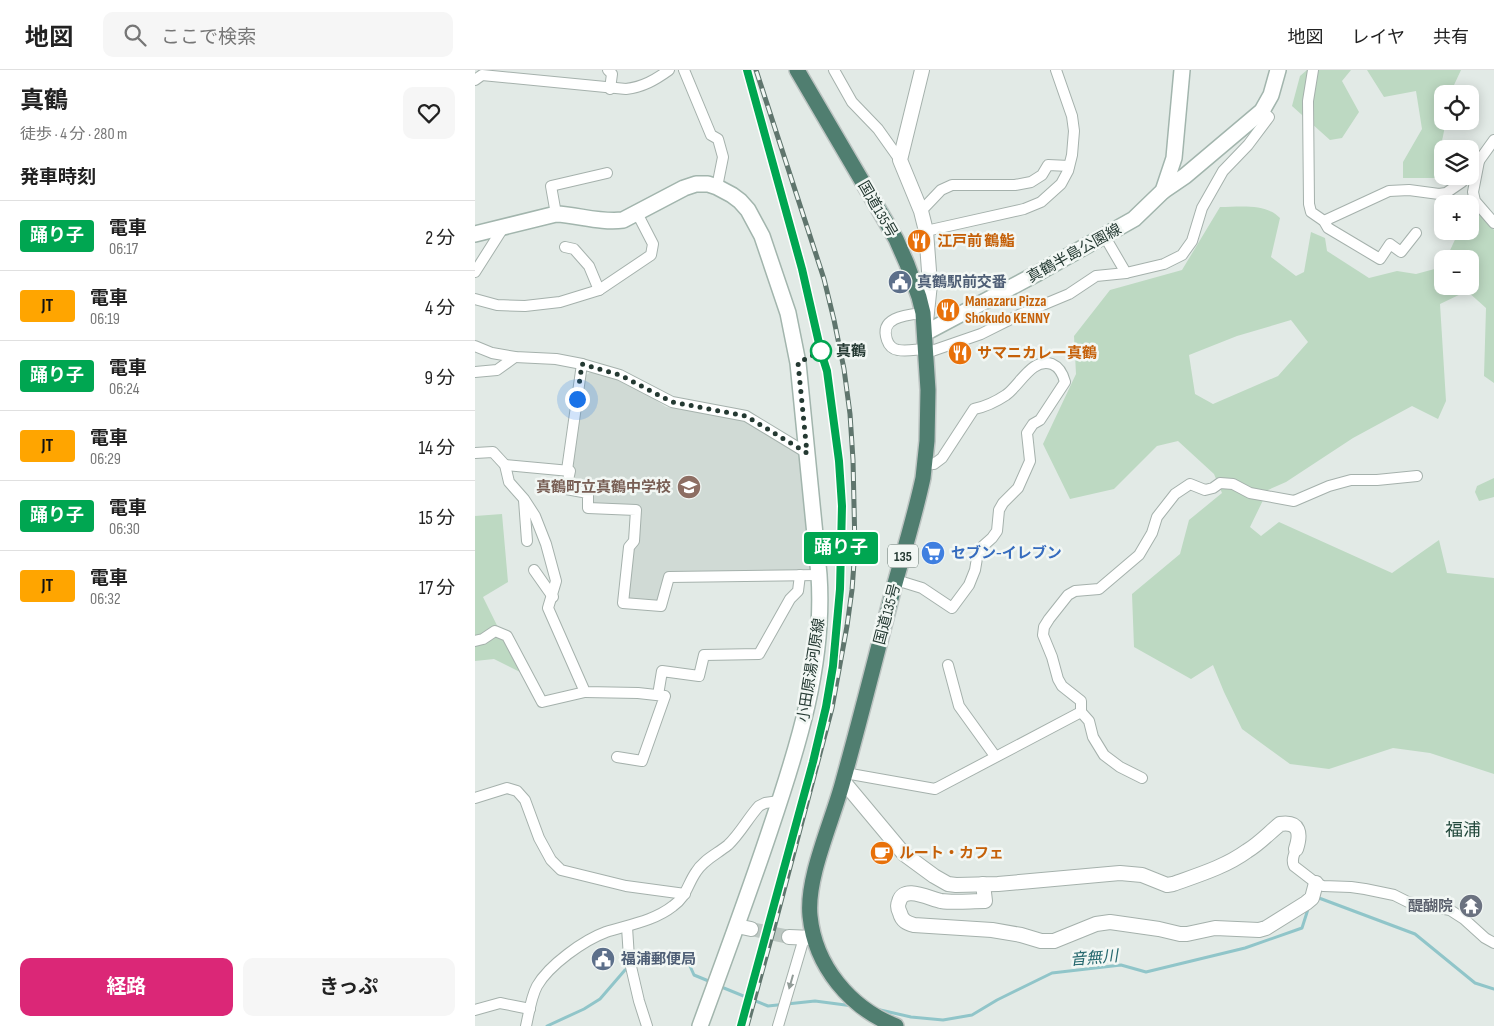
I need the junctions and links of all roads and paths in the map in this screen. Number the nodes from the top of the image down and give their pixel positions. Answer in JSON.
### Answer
{"nodes":[{"id":1,"x":609,"y":70,"type":"edge"},
{"id":2,"x":669,"y":70,"type":"edge"},
{"id":3,"x":684,"y":70,"type":"edge"},
{"id":4,"x":797,"y":70,"type":"edge"},
{"id":5,"x":834,"y":70,"type":"edge"},
{"id":6,"x":922,"y":70,"type":"edge"},
{"id":7,"x":1056,"y":70,"type":"edge"},
{"id":8,"x":1182,"y":70,"type":"edge"},
{"id":9,"x":1278,"y":70,"type":"edge"},
{"id":10,"x":1313,"y":70,"type":"edge"},
{"id":11,"x":475,"y":80,"type":"edge"},
{"id":12,"x":610,"y":88,"type":"junction"},
{"id":13,"x":1262,"y":111,"type":"junction"},
{"id":14,"x":1494,"y":140,"type":"edge"},
{"id":15,"x":901,"y":160,"type":"junction"},
{"id":16,"x":1479,"y":161,"type":"edge"},
{"id":17,"x":1069,"y":166,"type":"junction"},
{"id":18,"x":607,"y":173,"type":"dead end"},
{"id":19,"x":1457,"y":185,"type":"edge"},
{"id":20,"x":1474,"y":185,"type":"edge"},
{"id":21,"x":717,"y":187,"type":"junction"},
{"id":22,"x":1163,"y":191,"type":"junction"},
{"id":23,"x":921,"y":212,"type":"junction"},
{"id":24,"x":637,"y":213,"type":"junction"},
{"id":25,"x":556,"y":214,"type":"junction"},
{"id":26,"x":1324,"y":221,"type":"junction"},
{"id":27,"x":1494,"y":223,"type":"edge"},
{"id":28,"x":503,"y":228,"type":"junction"},
{"id":29,"x":926,"y":231,"type":"junction"},
{"id":30,"x":1416,"y":233,"type":"dead end"},
{"id":31,"x":475,"y":234,"type":"edge"},
{"id":32,"x":1105,"y":237,"type":"junction"},
{"id":33,"x":565,"y":247,"type":"dead end"},
{"id":34,"x":475,"y":272,"type":"edge"},
{"id":35,"x":1126,"y":272,"type":"junction"},
{"id":36,"x":599,"y":290,"type":"junction"},
{"id":37,"x":475,"y":299,"type":"edge"},
{"id":38,"x":923,"y":312,"type":"junction"},
{"id":39,"x":925,"y":333,"type":"junction"},
{"id":40,"x":475,"y":346,"type":"edge"},
{"id":41,"x":926,"y":351,"type":"junction"},
{"id":42,"x":515,"y":357,"type":"junction"},
{"id":43,"x":582,"y":364,"type":"junction"},
{"id":44,"x":475,"y":372,"type":"edge"},
{"id":45,"x":475,"y":453,"type":"edge"},
{"id":46,"x":807,"y":453,"type":"junction"},
{"id":47,"x":925,"y":463,"type":"junction"},
{"id":48,"x":505,"y":465,"type":"junction"},
{"id":49,"x":567,"y":470,"type":"junction"},
{"id":50,"x":1417,"y":476,"type":"dead end"},
{"id":51,"x":524,"y":499,"type":"junction"},
{"id":52,"x":527,"y":542,"type":"dead end"},
{"id":53,"x":534,"y":570,"type":"dead end"},
{"id":54,"x":800,"y":575,"type":"junction"},
{"id":55,"x":819,"y":575,"type":"junction"},
{"id":56,"x":896,"y":580,"type":"junction"},
{"id":57,"x":553,"y":597,"type":"junction"},
{"id":58,"x":475,"y":641,"type":"edge"},
{"id":59,"x":948,"y":665,"type":"dead end"},
{"id":60,"x":585,"y":692,"type":"junction"},
{"id":61,"x":658,"y":695,"type":"junction"},
{"id":62,"x":1081,"y":712,"type":"junction"},
{"id":63,"x":995,"y":756,"type":"junction"},
{"id":64,"x":617,"y":757,"type":"dead end"},
{"id":65,"x":844,"y":777,"type":"junction"},
{"id":66,"x":1142,"y":778,"type":"dead end"},
{"id":67,"x":475,"y":798,"type":"edge"},
{"id":68,"x":779,"y":801,"type":"junction"},
{"id":69,"x":1296,"y":849,"type":"joint"},
{"id":70,"x":1316,"y":883,"type":"junction"},
{"id":71,"x":983,"y":884,"type":"junction"},
{"id":72,"x":685,"y":894,"type":"junction"},
{"id":73,"x":627,"y":927,"type":"junction"},
{"id":74,"x":789,"y":936,"type":"tunnel mouth"},
{"id":75,"x":808,"y":938,"type":"junction"},
{"id":76,"x":1494,"y":943,"type":"edge"},
{"id":77,"x":530,"y":1009,"type":"junction"},
{"id":78,"x":475,"y":1010,"type":"edge"},
{"id":79,"x":526,"y":1026,"type":"edge"},
{"id":80,"x":647,"y":1026,"type":"edge"},
{"id":81,"x":700,"y":1026,"type":"edge"},
{"id":82,"x":778,"y":1026,"type":"edge"},
{"id":83,"x":897,"y":1026,"type":"edge"}],
"edges":[{"from":1,"to":12,"type":"street"},
{"from":2,"to":12,"type":"street"},
{"from":3,"to":21,"type":"street"},
{"from":4,"to":38,"type":"highway","name":"国道135号","number":"135"},
{"from":5,"to":15,"type":"street"},
{"from":6,"to":15,"type":"street"},
{"from":7,"to":17,"type":"street"},
{"from":8,"to":22,"type":"main road","name":"真鶴半島公園線"},
{"from":9,"to":13,"type":"main road","name":"真鶴半島公園線"},
{"from":10,"to":26,"type":"street"},
{"from":11,"to":12,"type":"street"},
{"from":13,"to":22,"type":"main road","name":"真鶴半島公園線"},
{"from":13,"to":35,"type":"street"},
{"from":14,"to":16,"type":"street"},
{"from":15,"to":23,"type":"street"},
{"from":17,"to":23,"type":"street"},
{"from":17,"to":29,"type":"street"},
{"from":18,"to":25,"type":"street"},
{"from":19,"to":26,"type":"street"},
{"from":20,"to":27,"type":"street"},
{"from":21,"to":24,"type":"main road"},
{"from":21,"to":46,"type":"main road","name":"小田原湯河原線"},
{"from":22,"to":32,"type":"main road","name":"真鶴半島公園線"},
{"from":23,"to":29,"type":"street"},
{"from":24,"to":25,"type":"main road"},
{"from":24,"to":36,"type":"street"},
{"from":25,"to":28,"type":"main road"},
{"from":26,"to":30,"type":"street"},
{"from":28,"to":31,"type":"main road"},
{"from":28,"to":34,"type":"street"},
{"from":29,"to":39,"type":"street"},
{"from":32,"to":35,"type":"street"},
{"from":32,"to":39,"type":"main road","name":"真鶴半島公園線"},
{"from":33,"to":36,"type":"street"},
{"from":35,"to":41,"type":"street"},
{"from":36,"to":37,"type":"street"},
{"from":38,"to":39,"type":"highway","name":"国道135号","number":"135"},
{"from":38,"to":41,"type":"street"},
{"from":39,"to":41,"type":"highway","name":"国道135号","number":"135"},
{"from":40,"to":42,"type":"street"},
{"from":41,"to":47,"type":"highway","name":"国道135号","number":"135"},
{"from":42,"to":43,"type":"street"},
{"from":42,"to":44,"type":"street"},
{"from":43,"to":46,"type":"street"},
{"from":43,"to":49,"type":"street"},
{"from":45,"to":48,"type":"street"},
{"from":46,"to":55,"type":"main road","name":"小田原湯河原線"},
{"from":47,"to":56,"type":"highway","name":"国道135号","number":"135"},
{"from":47,"to":56,"type":"street"},
{"from":48,"to":49,"type":"street"},
{"from":48,"to":51,"type":"street"},
{"from":49,"to":54,"type":"street"},
{"from":50,"to":62,"type":"street"},
{"from":51,"to":52,"type":"street"},
{"from":51,"to":57,"type":"street"},
{"from":53,"to":57,"type":"street"},
{"from":54,"to":55,"type":"street"},
{"from":54,"to":61,"type":"street"},
{"from":55,"to":68,"type":"main road","name":"小田原湯河原線"},
{"from":56,"to":65,"type":"highway","name":"国道135号","number":"135"},
{"from":57,"to":60,"type":"street"},
{"from":58,"to":60,"type":"street"},
{"from":59,"to":63,"type":"street"},
{"from":60,"to":61,"type":"street"},
{"from":61,"to":64,"type":"street"},
{"from":62,"to":63,"type":"street"},
{"from":62,"to":66,"type":"street"},
{"from":63,"to":65,"type":"street"},
{"from":65,"to":71,"type":"street"},
{"from":65,"to":75,"type":"highway","name":"国道135号","number":"135"},
{"from":67,"to":72,"type":"street"},
{"from":68,"to":72,"type":"street"},
{"from":68,"to":81,"type":"main road","name":"小田原湯河原線"},
{"from":69,"to":70,"type":"street"},
{"from":69,"to":71,"type":"street"},
{"from":70,"to":71,"type":"street"},
{"from":70,"to":76,"type":"street"},
{"from":72,"to":73,"type":"street"},
{"from":73,"to":77,"type":"street"},
{"from":73,"to":80,"type":"street"},
{"from":74,"to":75,"type":"street"},
{"from":75,"to":82,"type":"street","one_way":true},
{"from":75,"to":83,"type":"highway","name":"国道135号","number":"135"},
{"from":77,"to":78,"type":"street"},
{"from":77,"to":79,"type":"street"}]}
